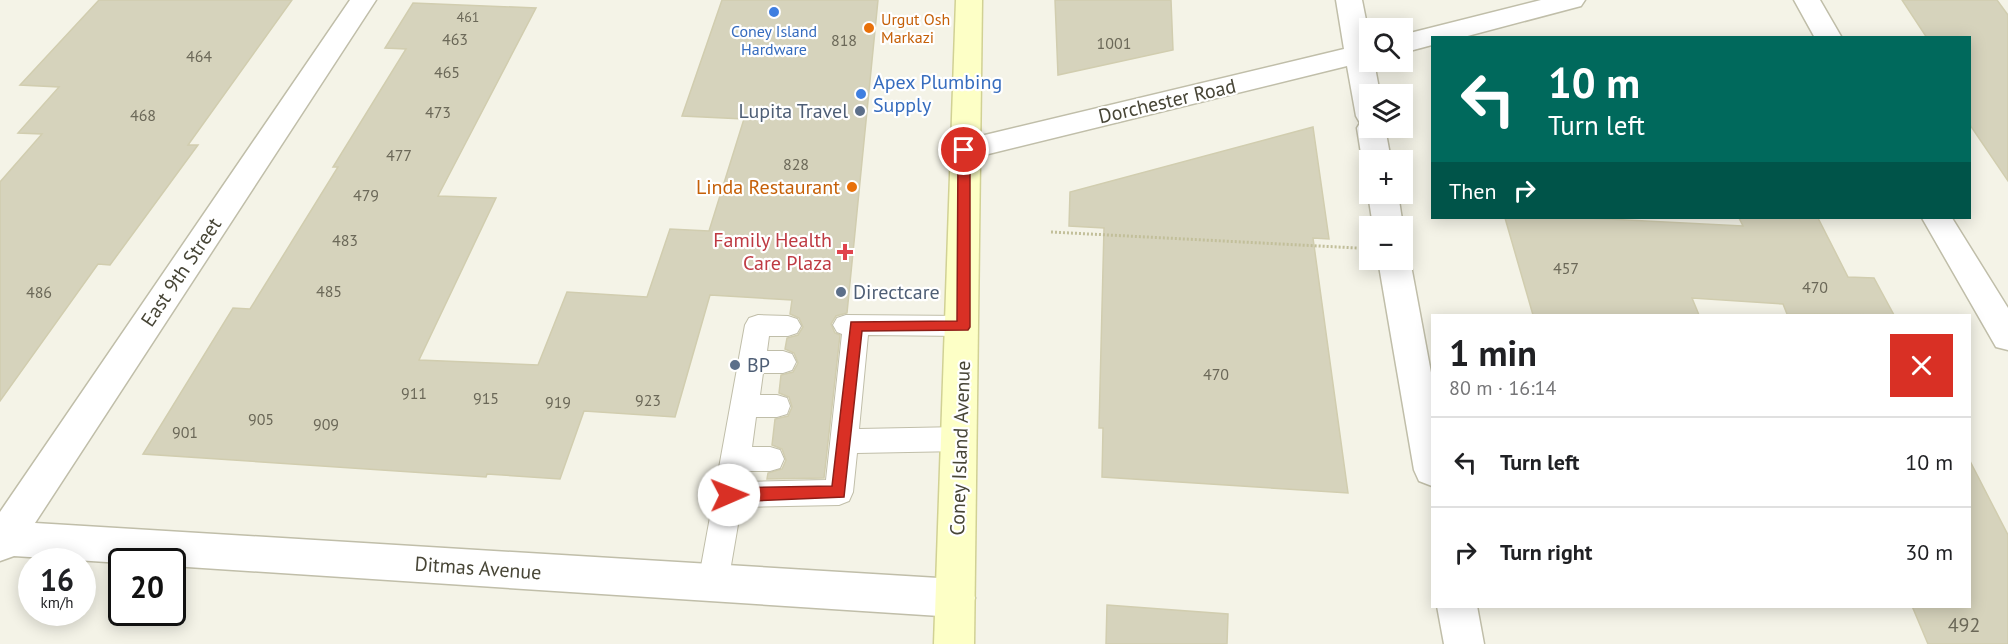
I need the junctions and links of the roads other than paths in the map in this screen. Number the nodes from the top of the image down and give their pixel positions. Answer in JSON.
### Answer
{"nodes":[{"id":1,"x":363,"y":0,"type":"edge"},
{"id":2,"x":969,"y":0,"type":"edge"},
{"id":3,"x":1349,"y":0,"type":"edge"},
{"id":4,"x":1572,"y":0,"type":"edge"},
{"id":5,"x":1807,"y":0,"type":"edge"},
{"id":6,"x":1359,"y":36,"type":"edge"},
{"id":7,"x":1431,"y":36,"type":"edge"},
{"id":8,"x":1433,"y":36,"type":"edge"},
{"id":9,"x":1828,"y":36,"type":"edge"},
{"id":10,"x":1413,"y":41,"type":"edge"},
{"id":11,"x":1359,"y":55,"type":"edge"},
{"id":12,"x":964,"y":150,"type":"junction"},
{"id":13,"x":1938,"y":219,"type":"edge"},
{"id":14,"x":1396,"y":270,"type":"edge"},
{"id":15,"x":788,"y":326,"type":"dead end"},
{"id":16,"x":963,"y":327,"type":"junction"},
{"id":17,"x":2008,"y":337,"type":"edge"},
{"id":18,"x":752,"y":362,"type":"junction"},
{"id":19,"x":783,"y":362,"type":"dead end"},
{"id":20,"x":745,"y":406,"type":"junction"},
{"id":21,"x":777,"y":406,"type":"dead end"},
{"id":22,"x":960,"y":439,"type":"junction"},
{"id":23,"x":838,"y":454,"type":"junction"},
{"id":24,"x":736,"y":459,"type":"junction"},
{"id":25,"x":770,"y":459,"type":"dead end"},
{"id":26,"x":1431,"y":464,"type":"edge"},
{"id":27,"x":729,"y":495,"type":"junction"},
{"id":28,"x":1,"y":540,"type":"edge"},
{"id":29,"x":712,"y":583,"type":"junction"},
{"id":30,"x":955,"y":598,"type":"junction"},
{"id":31,"x":1457,"y":608,"type":"edge"},
{"id":32,"x":954,"y":644,"type":"edge"},
{"id":33,"x":1464,"y":644,"type":"edge"}],
"edges":[{"from":1,"to":28,"type":"street","name":"East 9th Street"},
{"from":2,"to":12,"type":"main road","name":"Coney Island Avenue"},
{"from":3,"to":6,"type":"street"},
{"from":4,"to":8,"type":"street"},
{"from":5,"to":9,"type":"street"},
{"from":7,"to":10,"type":"street"},
{"from":11,"to":12,"type":"street","name":"Dorchester Road"},
{"from":12,"to":16,"type":"main road","name":"Coney Island Avenue"},
{"from":13,"to":17,"type":"street"},
{"from":14,"to":26,"type":"street"},
{"from":15,"to":18,"type":"lane"},
{"from":16,"to":22,"type":"main road","name":"Coney Island Avenue"},
{"from":16,"to":23,"type":"lane"},
{"from":18,"to":19,"type":"lane"},
{"from":18,"to":20,"type":"lane"},
{"from":20,"to":21,"type":"lane"},
{"from":20,"to":24,"type":"lane"},
{"from":22,"to":23,"type":"lane"},
{"from":22,"to":30,"type":"main road","name":"Coney Island Avenue"},
{"from":23,"to":27,"type":"lane"},
{"from":24,"to":25,"type":"lane"},
{"from":24,"to":27,"type":"lane"},
{"from":27,"to":29,"type":"lane"},
{"from":28,"to":29,"type":"street","name":"Ditmas Avenue"},
{"from":29,"to":30,"type":"street","name":"Ditmas Avenue"},
{"from":30,"to":32,"type":"main road","name":"Coney Island Avenue"},
{"from":31,"to":33,"type":"street"}]}
